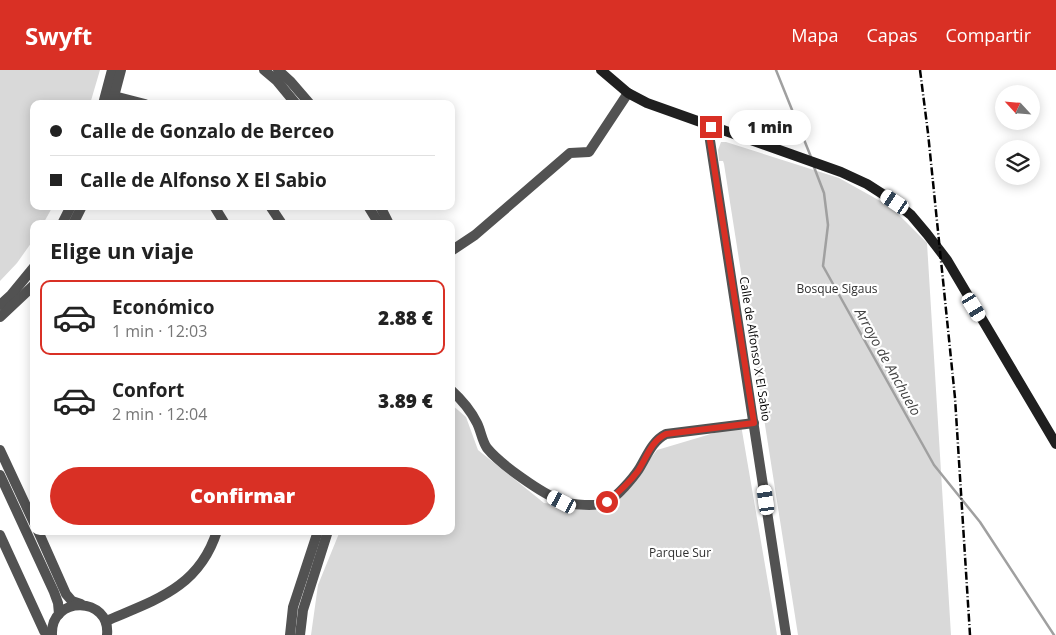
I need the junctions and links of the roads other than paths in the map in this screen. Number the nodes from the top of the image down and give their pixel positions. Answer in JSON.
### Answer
{"nodes":[{"id":1,"x":112,"y":70,"type":"edge"},
{"id":2,"x":121,"y":70,"type":"edge"},
{"id":3,"x":264,"y":70,"type":"edge"},
{"id":4,"x":278,"y":70,"type":"edge"},
{"id":5,"x":600,"y":70,"type":"edge"},
{"id":6,"x":628,"y":93,"type":"junction"},
{"id":7,"x":104,"y":100,"type":"edge"},
{"id":8,"x":114,"y":100,"type":"edge"},
{"id":9,"x":293,"y":100,"type":"edge"},
{"id":10,"x":307,"y":100,"type":"edge"},
{"id":11,"x":711,"y":127,"type":"junction"},
{"id":12,"x":455,"y":248,"type":"edge"},
{"id":13,"x":30,"y":272,"type":"edge"},
{"id":14,"x":30,"y":289,"type":"edge"},
{"id":15,"x":0,"y":305,"type":"edge"},
{"id":16,"x":0,"y":317,"type":"edge"},
{"id":17,"x":455,"y":394,"type":"edge"},
{"id":18,"x":754,"y":423,"type":"junction"},
{"id":19,"x":1056,"y":444,"type":"edge"},
{"id":20,"x":0,"y":450,"type":"edge"},
{"id":21,"x":0,"y":475,"type":"edge"},
{"id":22,"x":30,"y":514,"type":"edge"},
{"id":23,"x":40,"y":535,"type":"edge"},
{"id":24,"x":216,"y":535,"type":"edge"},
{"id":25,"x":317,"y":535,"type":"edge"},
{"id":26,"x":327,"y":535,"type":"edge"},
{"id":27,"x":2,"y":542,"type":"edge"},
{"id":28,"x":82,"y":605,"type":"junction"},
{"id":29,"x":59,"y":614,"type":"junction"},
{"id":30,"x":109,"y":630,"type":"edge"},
{"id":31,"x":47,"y":635,"type":"edge"},
{"id":32,"x":52,"y":635,"type":"edge"},
{"id":33,"x":290,"y":635,"type":"edge"},
{"id":34,"x":300,"y":635,"type":"edge"},
{"id":35,"x":786,"y":635,"type":"edge"}],
"edges":[{"from":1,"to":7,"type":"street"},
{"from":2,"to":8,"type":"street"},
{"from":3,"to":9,"type":"street"},
{"from":4,"to":10,"type":"street"},
{"from":5,"to":6,"type":"street"},
{"from":6,"to":11,"type":"street"},
{"from":6,"to":12,"type":"street"},
{"from":11,"to":18,"type":"street","name":"Calle de Alfonso X El Sabio"},
{"from":11,"to":19,"type":"street"},
{"from":13,"to":15,"type":"street"},
{"from":14,"to":16,"type":"street"},
{"from":17,"to":18,"type":"street"},
{"from":18,"to":35,"type":"street","name":"Calle de Alfonso X El Sabio"},
{"from":20,"to":22,"type":"street"},
{"from":21,"to":29,"type":"street"},
{"from":23,"to":28,"type":"street"},
{"from":24,"to":30,"type":"street"},
{"from":25,"to":33,"type":"street"},
{"from":26,"to":34,"type":"street"},
{"from":27,"to":31,"type":"street"},
{"from":28,"to":29,"type":"street"},
{"from":28,"to":30,"type":"street"},
{"from":29,"to":32,"type":"street"}]}
